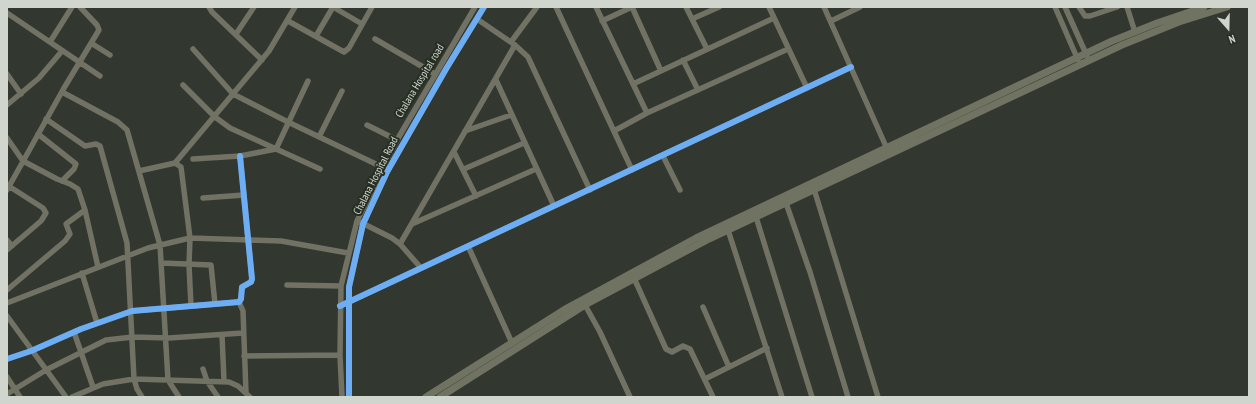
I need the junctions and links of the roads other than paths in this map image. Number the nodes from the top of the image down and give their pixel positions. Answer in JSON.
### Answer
{"nodes":[{"id":1,"x":72,"y":7,"type":"edge"},
{"id":2,"x":80,"y":7,"type":"edge"},
{"id":3,"x":209,"y":7,"type":"edge"},
{"id":4,"x":254,"y":7,"type":"edge"},
{"id":5,"x":295,"y":7,"type":"edge"},
{"id":6,"x":333,"y":7,"type":"edge"},
{"id":7,"x":372,"y":7,"type":"edge"},
{"id":8,"x":475,"y":7,"type":"edge"},
{"id":9,"x":484,"y":7,"type":"edge"},
{"id":10,"x":537,"y":7,"type":"edge"},
{"id":11,"x":556,"y":7,"type":"edge"},
{"id":12,"x":596,"y":7,"type":"edge"},
{"id":13,"x":632,"y":7,"type":"edge"},
{"id":14,"x":686,"y":7,"type":"edge"},
{"id":15,"x":719,"y":7,"type":"edge"},
{"id":16,"x":769,"y":7,"type":"edge"},
{"id":17,"x":824,"y":7,"type":"edge"},
{"id":18,"x":860,"y":7,"type":"edge"},
{"id":19,"x":1055,"y":7,"type":"edge"},
{"id":20,"x":1065,"y":7,"type":"edge"},
{"id":21,"x":1080,"y":7,"type":"edge"},
{"id":22,"x":1117,"y":7,"type":"edge"},
{"id":23,"x":1127,"y":7,"type":"edge"},
{"id":24,"x":1204,"y":7,"type":"edge"},
{"id":25,"x":1227,"y":7,"type":"edge"},
{"id":26,"x":7,"y":13,"type":"edge"},
{"id":27,"x":477,"y":18,"type":"junction"},
{"id":28,"x":774,"y":18,"type":"junction"},
{"id":29,"x":692,"y":19,"type":"junction"},
{"id":30,"x":288,"y":21,"type":"junction"},
{"id":31,"x":602,"y":21,"type":"junction"},
{"id":32,"x":831,"y":21,"type":"junction"},
{"id":33,"x":362,"y":24,"type":"junction"},
{"id":34,"x":1135,"y":32,"type":"junction"},
{"id":35,"x":236,"y":34,"type":"junction"},
{"id":36,"x":316,"y":36,"type":"junction"},
{"id":37,"x":375,"y":39,"type":"dead end"},
{"id":38,"x":50,"y":42,"type":"junction"},
{"id":39,"x":91,"y":42,"type":"junction"},
{"id":40,"x":513,"y":44,"type":"junction"},
{"id":41,"x":193,"y":49,"type":"dead end"},
{"id":42,"x":707,"y":49,"type":"junction"},
{"id":43,"x":788,"y":49,"type":"junction"},
{"id":44,"x":62,"y":51,"type":"junction"},
{"id":45,"x":110,"y":55,"type":"dead end"},
{"id":46,"x":1087,"y":57,"type":"junction"},
{"id":47,"x":262,"y":60,"type":"junction"},
{"id":48,"x":683,"y":60,"type":"junction"},
{"id":49,"x":1078,"y":61,"type":"junction"},
{"id":50,"x":79,"y":62,"type":"junction"},
{"id":51,"x":851,"y":67,"type":"junction"},
{"id":52,"x":660,"y":71,"type":"junction"},
{"id":53,"x":7,"y":74,"type":"edge"},
{"id":54,"x":435,"y":74,"type":"junction"},
{"id":55,"x":100,"y":76,"type":"dead end"},
{"id":56,"x":496,"y":80,"type":"junction"},
{"id":57,"x":308,"y":81,"type":"dead end"},
{"id":58,"x":633,"y":84,"type":"junction"},
{"id":59,"x":183,"y":85,"type":"dead end"},
{"id":60,"x":807,"y":88,"type":"junction"},
{"id":61,"x":698,"y":90,"type":"junction"},
{"id":62,"x":342,"y":91,"type":"dead end"},
{"id":63,"x":62,"y":92,"type":"junction"},
{"id":64,"x":21,"y":94,"type":"junction"},
{"id":65,"x":233,"y":94,"type":"junction"},
{"id":66,"x":7,"y":105,"type":"edge"},
{"id":67,"x":647,"y":113,"type":"junction"},
{"id":68,"x":511,"y":114,"type":"junction"},
{"id":69,"x":215,"y":117,"type":"junction"},
{"id":70,"x":46,"y":119,"type":"junction"},
{"id":71,"x":288,"y":122,"type":"junction"},
{"id":72,"x":366,"y":125,"type":"dead end"},
{"id":73,"x":466,"y":131,"type":"junction"},
{"id":74,"x":614,"y":131,"type":"junction"},
{"id":75,"x":38,"y":134,"type":"junction"},
{"id":76,"x":319,"y":137,"type":"junction"},
{"id":77,"x":7,"y":138,"type":"edge"},
{"id":78,"x":397,"y":140,"type":"junction"},
{"id":79,"x":524,"y":143,"type":"junction"},
{"id":80,"x":276,"y":149,"type":"junction"},
{"id":81,"x":888,"y":151,"type":"junction"},
{"id":82,"x":454,"y":152,"type":"junction"},
{"id":83,"x":240,"y":156,"type":"junction"},
{"id":84,"x":663,"y":156,"type":"junction"},
{"id":85,"x":193,"y":159,"type":"dead end"},
{"id":86,"x":23,"y":161,"type":"junction"},
{"id":87,"x":175,"y":163,"type":"junction"},
{"id":88,"x":382,"y":167,"type":"junction"},
{"id":89,"x":320,"y":169,"type":"dead end"},
{"id":90,"x":464,"y":169,"type":"junction"},
{"id":91,"x":536,"y":169,"type":"junction"},
{"id":92,"x":632,"y":170,"type":"junction"},
{"id":93,"x":139,"y":171,"type":"junction"},
{"id":94,"x":62,"y":181,"type":"junction"},
{"id":95,"x":8,"y":187,"type":"edge"},
{"id":96,"x":814,"y":189,"type":"junction"},
{"id":97,"x":590,"y":190,"type":"junction"},
{"id":98,"x":680,"y":190,"type":"dead end"},
{"id":99,"x":244,"y":195,"type":"junction"},
{"id":100,"x":476,"y":196,"type":"junction"},
{"id":101,"x":203,"y":198,"type":"dead end"},
{"id":102,"x":786,"y":203,"type":"junction"},
{"id":103,"x":554,"y":206,"type":"junction"},
{"id":104,"x":85,"y":210,"type":"junction"},
{"id":105,"x":756,"y":217,"type":"junction"},
{"id":106,"x":357,"y":221,"type":"junction"},
{"id":107,"x":363,"y":224,"type":"junction"},
{"id":108,"x":412,"y":224,"type":"junction"},
{"id":109,"x":728,"y":230,"type":"junction"},
{"id":110,"x":190,"y":238,"type":"junction"},
{"id":111,"x":248,"y":239,"type":"junction"},
{"id":112,"x":7,"y":240,"type":"edge"},
{"id":113,"x":400,"y":244,"type":"junction"},
{"id":114,"x":160,"y":245,"type":"junction"},
{"id":115,"x":468,"y":246,"type":"junction"},
{"id":116,"x":9,"y":248,"type":"edge"},
{"id":117,"x":348,"y":253,"type":"junction"},
{"id":118,"x":129,"y":255,"type":"junction"},
{"id":119,"x":161,"y":263,"type":"junction"},
{"id":120,"x":189,"y":265,"type":"junction"},
{"id":121,"x":98,"y":267,"type":"junction"},
{"id":122,"x":421,"y":268,"type":"junction"},
{"id":123,"x":82,"y":273,"type":"junction"},
{"id":124,"x":634,"y":278,"type":"junction"},
{"id":125,"x":287,"y":285,"type":"dead end"},
{"id":126,"x":341,"y":286,"type":"junction"},
{"id":127,"x":7,"y":290,"type":"edge"},
{"id":128,"x":349,"y":301,"type":"junction"},
{"id":129,"x":239,"y":302,"type":"junction"},
{"id":130,"x":7,"y":303,"type":"edge"},
{"id":131,"x":215,"y":304,"type":"junction"},
{"id":132,"x":585,"y":305,"type":"junction"},
{"id":133,"x":191,"y":306,"type":"junction"},
{"id":134,"x":340,"y":306,"type":"junction"},
{"id":135,"x":703,"y":307,"type":"dead end"},
{"id":136,"x":164,"y":308,"type":"junction"},
{"id":137,"x":132,"y":311,"type":"junction"},
{"id":138,"x":7,"y":316,"type":"edge"},
{"id":139,"x":97,"y":323,"type":"junction"},
{"id":140,"x":74,"y":332,"type":"junction"},
{"id":141,"x":243,"y":333,"type":"junction"},
{"id":142,"x":222,"y":335,"type":"junction"},
{"id":143,"x":133,"y":337,"type":"junction"},
{"id":144,"x":166,"y":338,"type":"junction"},
{"id":145,"x":512,"y":343,"type":"junction"},
{"id":146,"x":767,"y":348,"type":"junction"},
{"id":147,"x":31,"y":351,"type":"junction"},
{"id":148,"x":82,"y":352,"type":"junction"},
{"id":149,"x":340,"y":355,"type":"junction"},
{"id":150,"x":244,"y":356,"type":"junction"},
{"id":151,"x":7,"y":359,"type":"edge"},
{"id":152,"x":728,"y":367,"type":"junction"},
{"id":153,"x":203,"y":369,"type":"dead end"},
{"id":154,"x":46,"y":370,"type":"junction"},
{"id":155,"x":7,"y":377,"type":"edge"},
{"id":156,"x":134,"y":379,"type":"junction"},
{"id":157,"x":705,"y":379,"type":"junction"},
{"id":158,"x":168,"y":380,"type":"junction"},
{"id":159,"x":207,"y":381,"type":"junction"},
{"id":160,"x":224,"y":381,"type":"junction"},
{"id":161,"x":93,"y":387,"type":"junction"},
{"id":162,"x":15,"y":389,"type":"junction"},
{"id":163,"x":7,"y":394,"type":"edge"},
{"id":164,"x":248,"y":395,"type":"edge"},
{"id":165,"x":20,"y":397,"type":"edge"},
{"id":166,"x":66,"y":397,"type":"edge"},
{"id":167,"x":72,"y":397,"type":"edge"},
{"id":168,"x":142,"y":397,"type":"edge"},
{"id":169,"x":179,"y":397,"type":"edge"},
{"id":170,"x":218,"y":397,"type":"edge"},
{"id":171,"x":342,"y":397,"type":"edge"},
{"id":172,"x":349,"y":397,"type":"edge"},
{"id":173,"x":426,"y":397,"type":"edge"},
{"id":174,"x":441,"y":397,"type":"edge"},
{"id":175,"x":630,"y":397,"type":"edge"},
{"id":176,"x":713,"y":397,"type":"edge"},
{"id":177,"x":782,"y":397,"type":"edge"},
{"id":178,"x":812,"y":397,"type":"edge"},
{"id":179,"x":848,"y":397,"type":"edge"},
{"id":180,"x":878,"y":397,"type":"edge"}],
"edges":[{"from":1,"to":38,"type":"street"},
{"from":2,"to":39,"type":"street"},
{"from":3,"to":35,"type":"street"},
{"from":4,"to":35,"type":"street"},
{"from":5,"to":30,"type":"street"},
{"from":6,"to":33,"type":"street"},
{"from":6,"to":36,"type":"street"},
{"from":7,"to":33,"type":"street"},
{"from":8,"to":54,"type":"street","name":"Chalana Hospital road"},
{"from":9,"to":27,"type":"street","name":"Chalana Hospital Road"},
{"from":10,"to":40,"type":"street"},
{"from":11,"to":74,"type":"street"},
{"from":12,"to":31,"type":"street"},
{"from":13,"to":31,"type":"street"},
{"from":13,"to":52,"type":"street"},
{"from":14,"to":29,"type":"street"},
{"from":15,"to":29,"type":"street"},
{"from":16,"to":28,"type":"street"},
{"from":17,"to":32,"type":"street"},
{"from":18,"to":32,"type":"street"},
{"from":19,"to":49,"type":"street"},
{"from":20,"to":46,"type":"street"},
{"from":21,"to":22,"type":"street"},
{"from":23,"to":34,"type":"street"},
{"from":24,"to":34,"type":"main road"},
{"from":25,"to":46,"type":"main road"},
{"from":26,"to":38,"type":"street"},
{"from":27,"to":40,"type":"street"},
{"from":27,"to":107,"type":"street","name":"Chalana Hospital Road"},
{"from":28,"to":42,"type":"street"},
{"from":28,"to":43,"type":"street"},
{"from":29,"to":42,"type":"street"},
{"from":30,"to":36,"type":"street"},
{"from":30,"to":47,"type":"street"},
{"from":31,"to":58,"type":"street"},
{"from":32,"to":51,"type":"street"},
{"from":33,"to":36,"type":"street"},
{"from":34,"to":46,"type":"main road"},
{"from":35,"to":47,"type":"street"},
{"from":37,"to":54,"type":"street"},
{"from":38,"to":44,"type":"street"},
{"from":39,"to":45,"type":"street"},
{"from":39,"to":50,"type":"street"},
{"from":40,"to":56,"type":"street"},
{"from":40,"to":97,"type":"street"},
{"from":41,"to":65,"type":"street"},
{"from":42,"to":48,"type":"street"},
{"from":43,"to":60,"type":"street"},
{"from":43,"to":61,"type":"street"},
{"from":44,"to":50,"type":"street"},
{"from":44,"to":64,"type":"street"},
{"from":46,"to":49,"type":"main road"},
{"from":47,"to":65,"type":"street"},
{"from":48,"to":52,"type":"street"},
{"from":48,"to":61,"type":"street"},
{"from":49,"to":81,"type":"main road"},
{"from":50,"to":55,"type":"street"},
{"from":50,"to":63,"type":"street"},
{"from":51,"to":60,"type":"street"},
{"from":51,"to":81,"type":"street"},
{"from":52,"to":58,"type":"street"},
{"from":53,"to":64,"type":"street"},
{"from":54,"to":78,"type":"street","name":"Chalana Hospital road"},
{"from":56,"to":68,"type":"street"},
{"from":56,"to":73,"type":"street"},
{"from":57,"to":71,"type":"street"},
{"from":58,"to":67,"type":"street"},
{"from":59,"to":69,"type":"street"},
{"from":60,"to":84,"type":"street"},
{"from":61,"to":67,"type":"street"},
{"from":62,"to":76,"type":"street"},
{"from":63,"to":70,"type":"street"},
{"from":63,"to":93,"type":"street"},
{"from":64,"to":66,"type":"street"},
{"from":65,"to":69,"type":"street"},
{"from":65,"to":71,"type":"street"},
{"from":67,"to":74,"type":"street"},
{"from":68,"to":73,"type":"street"},
{"from":68,"to":79,"type":"street"},
{"from":69,"to":80,"type":"street"},
{"from":69,"to":87,"type":"street"},
{"from":70,"to":75,"type":"street"},
{"from":70,"to":118,"type":"street"},
{"from":71,"to":76,"type":"street"},
{"from":71,"to":80,"type":"street"},
{"from":72,"to":78,"type":"street"},
{"from":73,"to":82,"type":"street"},
{"from":74,"to":92,"type":"street"},
{"from":75,"to":86,"type":"street"},
{"from":75,"to":94,"type":"street"},
{"from":76,"to":88,"type":"street"},
{"from":77,"to":86,"type":"street"},
{"from":78,"to":88,"type":"street","name":"Chalana Hospital road"},
{"from":79,"to":90,"type":"street"},
{"from":79,"to":91,"type":"street"},
{"from":80,"to":83,"type":"street"},
{"from":80,"to":89,"type":"street"},
{"from":81,"to":96,"type":"main road"},
{"from":81,"to":145,"type":"main road"},
{"from":82,"to":90,"type":"street"},
{"from":82,"to":108,"type":"street"},
{"from":83,"to":85,"type":"street"},
{"from":83,"to":99,"type":"street"},
{"from":84,"to":92,"type":"street"},
{"from":84,"to":98,"type":"street"},
{"from":86,"to":94,"type":"street"},
{"from":86,"to":95,"type":"street"},
{"from":87,"to":93,"type":"street"},
{"from":87,"to":110,"type":"street"},
{"from":88,"to":106,"type":"street","name":"Chalana Hospital road"},
{"from":90,"to":100,"type":"street"},
{"from":91,"to":100,"type":"street"},
{"from":91,"to":103,"type":"street"},
{"from":92,"to":97,"type":"street"},
{"from":93,"to":114,"type":"street"},
{"from":94,"to":104,"type":"street"},
{"from":95,"to":116,"type":"street"},
{"from":96,"to":102,"type":"main road"},
{"from":96,"to":180,"type":"street"},
{"from":97,"to":103,"type":"street"},
{"from":99,"to":101,"type":"street"},
{"from":99,"to":111,"type":"street"},
{"from":100,"to":108,"type":"street"},
{"from":102,"to":105,"type":"main road"},
{"from":102,"to":179,"type":"street"},
{"from":103,"to":115,"type":"street"},
{"from":104,"to":121,"type":"street"},
{"from":104,"to":127,"type":"street"},
{"from":105,"to":109,"type":"main road"},
{"from":105,"to":178,"type":"street"},
{"from":106,"to":107,"type":"street"},
{"from":106,"to":117,"type":"street","name":"Chalana Hospital road"},
{"from":107,"to":113,"type":"street"},
{"from":107,"to":128,"type":"street","name":"Chalana Hospital Road"},
{"from":108,"to":113,"type":"street"},
{"from":109,"to":124,"type":"main road"},
{"from":109,"to":146,"type":"street"},
{"from":110,"to":111,"type":"street"},
{"from":110,"to":114,"type":"street"},
{"from":110,"to":120,"type":"street"},
{"from":111,"to":117,"type":"street"},
{"from":111,"to":129,"type":"street"},
{"from":112,"to":116,"type":"street"},
{"from":113,"to":122,"type":"street"},
{"from":114,"to":118,"type":"street"},
{"from":114,"to":119,"type":"street"},
{"from":115,"to":122,"type":"street"},
{"from":115,"to":145,"type":"street"},
{"from":117,"to":126,"type":"street","name":"Chalana Hospital road"},
{"from":118,"to":121,"type":"street"},
{"from":118,"to":137,"type":"street"},
{"from":119,"to":120,"type":"street"},
{"from":119,"to":136,"type":"street"},
{"from":120,"to":131,"type":"street"},
{"from":120,"to":133,"type":"street"},
{"from":121,"to":123,"type":"street"},
{"from":122,"to":128,"type":"street"},
{"from":123,"to":130,"type":"street"},
{"from":123,"to":139,"type":"street"},
{"from":124,"to":132,"type":"main road"},
{"from":124,"to":157,"type":"street"},
{"from":125,"to":126,"type":"street"},
{"from":126,"to":134,"type":"street","name":"Chalana Hospital road"},
{"from":128,"to":134,"type":"street"},
{"from":128,"to":172,"type":"street","name":"Chalana Hospital Road"},
{"from":129,"to":131,"type":"street"},
{"from":129,"to":141,"type":"street"},
{"from":131,"to":133,"type":"street"},
{"from":132,"to":174,"type":"main road"},
{"from":132,"to":175,"type":"street"},
{"from":133,"to":136,"type":"street"},
{"from":134,"to":149,"type":"street","name":"Chalana Hospital road"},
{"from":135,"to":152,"type":"street"},
{"from":136,"to":137,"type":"street"},
{"from":136,"to":144,"type":"street"},
{"from":137,"to":139,"type":"street"},
{"from":137,"to":143,"type":"street"},
{"from":138,"to":147,"type":"street"},
{"from":139,"to":140,"type":"street"},
{"from":140,"to":147,"type":"street"},
{"from":140,"to":148,"type":"street"},
{"from":141,"to":142,"type":"street"},
{"from":141,"to":150,"type":"street"},
{"from":142,"to":144,"type":"street"},
{"from":142,"to":160,"type":"street"},
{"from":143,"to":144,"type":"street"},
{"from":143,"to":148,"type":"street"},
{"from":143,"to":156,"type":"street"},
{"from":144,"to":158,"type":"street"},
{"from":145,"to":173,"type":"main road"},
{"from":146,"to":152,"type":"street"},
{"from":146,"to":177,"type":"street"},
{"from":147,"to":151,"type":"street"},
{"from":147,"to":154,"type":"street"},
{"from":148,"to":154,"type":"street"},
{"from":148,"to":161,"type":"street"},
{"from":149,"to":150,"type":"street"},
{"from":149,"to":171,"type":"street","name":"Chalana Hospital road"},
{"from":150,"to":164,"type":"street"},
{"from":152,"to":157,"type":"street"},
{"from":153,"to":159,"type":"street"},
{"from":154,"to":162,"type":"street"},
{"from":154,"to":166,"type":"street"},
{"from":155,"to":162,"type":"street"},
{"from":156,"to":158,"type":"street"},
{"from":156,"to":161,"type":"street"},
{"from":156,"to":168,"type":"street"},
{"from":157,"to":176,"type":"street"},
{"from":158,"to":159,"type":"street"},
{"from":158,"to":169,"type":"street"},
{"from":159,"to":160,"type":"street"},
{"from":159,"to":170,"type":"street"},
{"from":160,"to":164,"type":"street"},
{"from":161,"to":167,"type":"street"},
{"from":162,"to":163,"type":"street"},
{"from":162,"to":165,"type":"street"}]}
